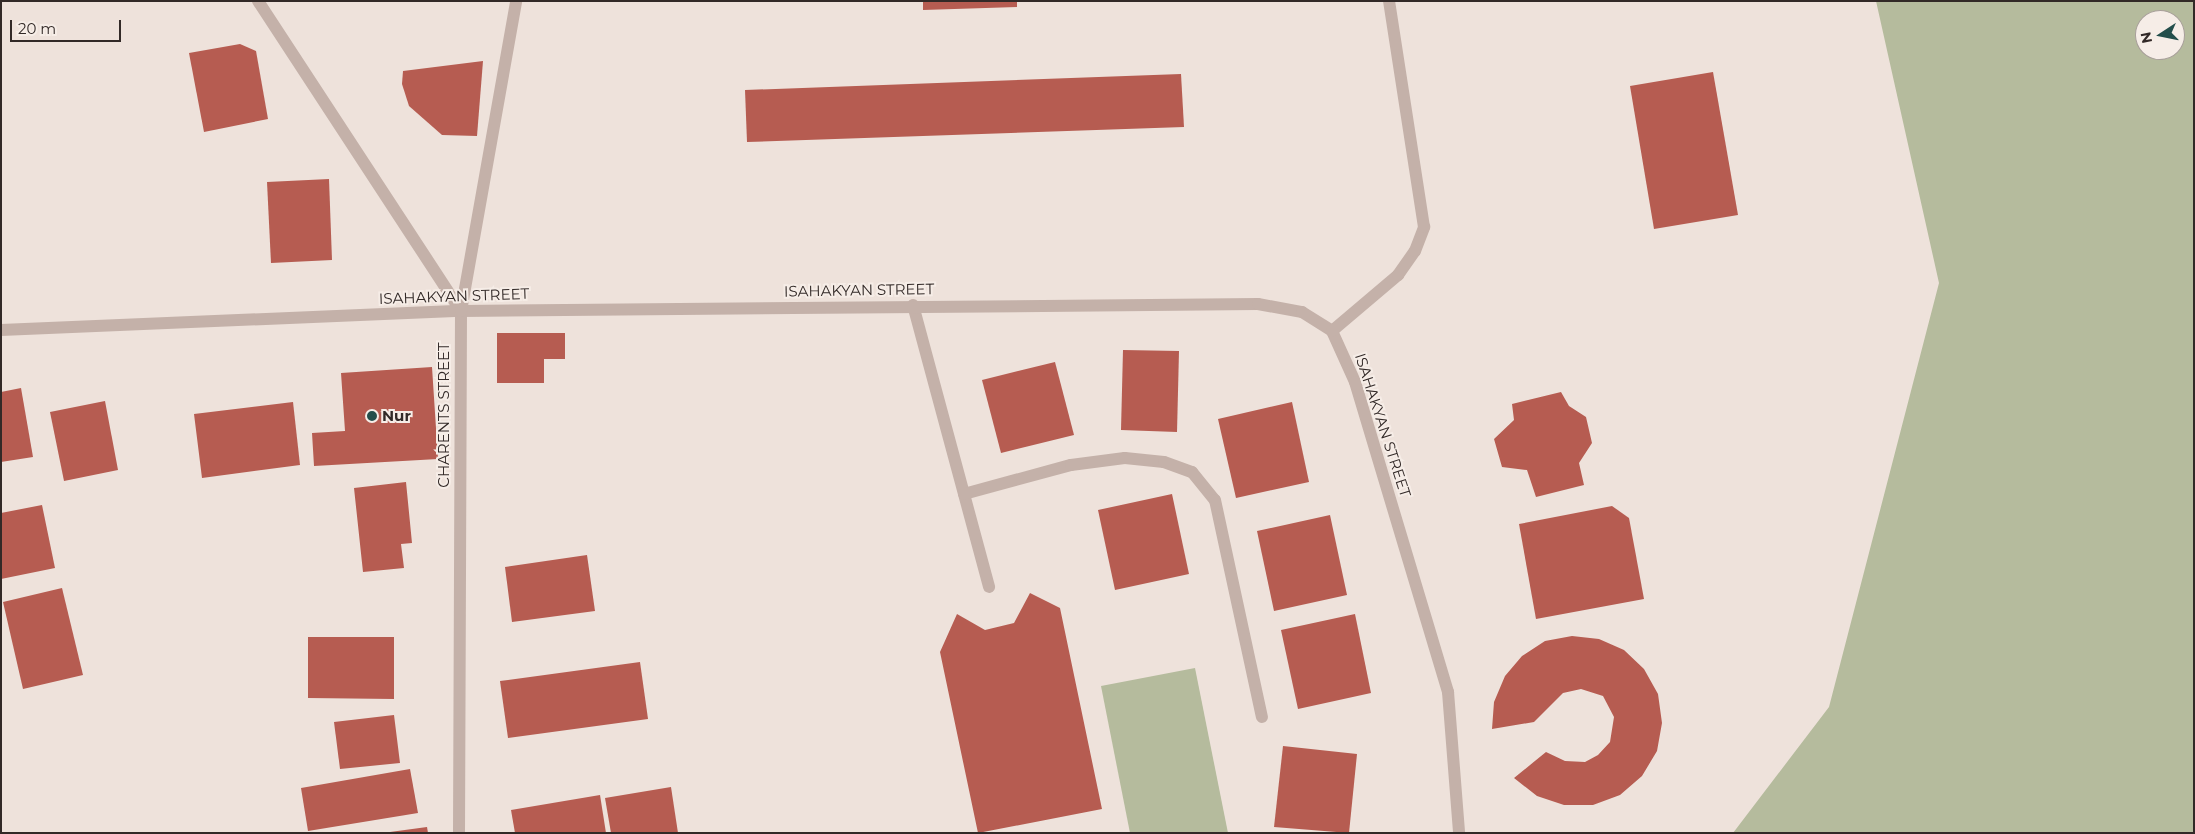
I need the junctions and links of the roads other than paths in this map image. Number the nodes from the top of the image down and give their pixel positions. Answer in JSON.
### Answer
{"nodes":[{"id":1,"x":258,"y":1,"type":"edge"},
{"id":2,"x":516,"y":1,"type":"edge"},
{"id":3,"x":1389,"y":1,"type":"edge"},
{"id":4,"x":913,"y":305,"type":"junction"},
{"id":5,"x":461,"y":311,"type":"junction"},
{"id":6,"x":1,"y":330,"type":"edge"},
{"id":7,"x":1332,"y":331,"type":"junction"},
{"id":8,"x":964,"y":494,"type":"junction"},
{"id":9,"x":989,"y":587,"type":"dead end"},
{"id":10,"x":1262,"y":717,"type":"dead end"},
{"id":11,"x":459,"y":833,"type":"edge"},
{"id":12,"x":1459,"y":833,"type":"edge"}],
"edges":[{"from":1,"to":5,"type":"street"},
{"from":2,"to":5,"type":"street","name":"CHARENTS STREET"},
{"from":3,"to":7,"type":"street"},
{"from":4,"to":5,"type":"street","name":"ISAHAKYAN STREET"},
{"from":4,"to":7,"type":"street","name":"ISAHAKYAN STREET"},
{"from":4,"to":8,"type":"street"},
{"from":5,"to":6,"type":"street","name":"ISAHAKYAN STREET"},
{"from":5,"to":11,"type":"street","name":"CHARENTS STREET"},
{"from":7,"to":12,"type":"street","name":"ISAHAKYAN STREET"},
{"from":8,"to":9,"type":"street"},
{"from":8,"to":10,"type":"street"}]}
